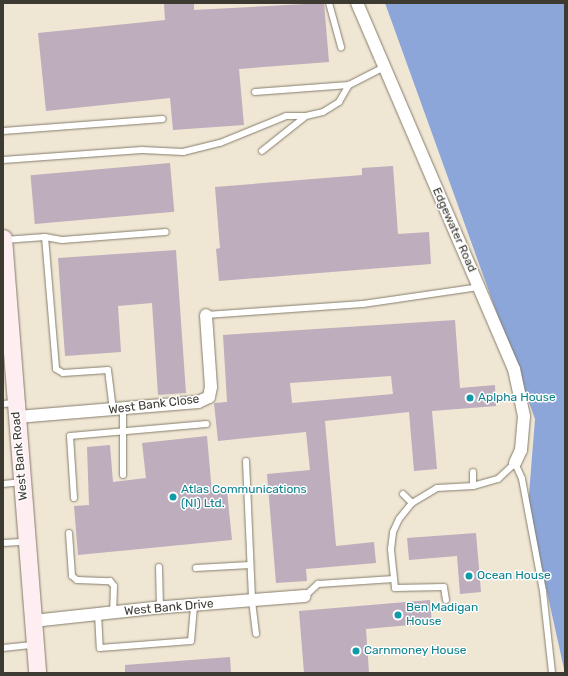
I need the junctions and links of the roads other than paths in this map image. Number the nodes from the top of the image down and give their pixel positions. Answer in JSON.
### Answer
{"nodes":[{"id":1,"x":329,"y":3,"type":"edge"},
{"id":2,"x":357,"y":3,"type":"edge"},
{"id":3,"x":341,"y":47,"type":"dead end"},
{"id":4,"x":384,"y":67,"type":"junction"},
{"id":5,"x":349,"y":85,"type":"junction"},
{"id":6,"x":255,"y":92,"type":"dead end"},
{"id":7,"x":306,"y":116,"type":"junction"},
{"id":8,"x":163,"y":119,"type":"dead end"},
{"id":9,"x":3,"y":131,"type":"edge"},
{"id":10,"x":262,"y":151,"type":"dead end"},
{"id":11,"x":3,"y":160,"type":"edge"},
{"id":12,"x":166,"y":232,"type":"dead end"},
{"id":13,"x":45,"y":237,"type":"junction"},
{"id":14,"x":3,"y":239,"type":"edge"},
{"id":15,"x":479,"y":287,"type":"junction"},
{"id":16,"x":206,"y":315,"type":"joint"},
{"id":17,"x":12,"y":408,"type":"edge"},
{"id":18,"x":118,"y":410,"type":"junction"},
{"id":19,"x":206,"y":424,"type":"dead end"},
{"id":20,"x":124,"y":430,"type":"junction"},
{"id":21,"x":246,"y":461,"type":"dead end"},
{"id":22,"x":515,"y":463,"type":"junction"},
{"id":23,"x":473,"y":472,"type":"dead end"},
{"id":24,"x":123,"y":475,"type":"dead end"},
{"id":25,"x":22,"y":482,"type":"junction"},
{"id":26,"x":3,"y":484,"type":"edge"},
{"id":27,"x":473,"y":486,"type":"junction"},
{"id":28,"x":403,"y":494,"type":"dead end"},
{"id":29,"x":74,"y":498,"type":"dead end"},
{"id":30,"x":412,"y":502,"type":"junction"},
{"id":31,"x":69,"y":533,"type":"dead end"},
{"id":32,"x":27,"y":542,"type":"junction"},
{"id":33,"x":3,"y":543,"type":"edge"},
{"id":34,"x":250,"y":564,"type":"junction"},
{"id":35,"x":159,"y":567,"type":"dead end"},
{"id":36,"x":196,"y":568,"type":"dead end"},
{"id":37,"x":394,"y":579,"type":"junction"},
{"id":38,"x":305,"y":596,"type":"joint"},
{"id":39,"x":446,"y":600,"type":"dead end"},
{"id":40,"x":252,"y":601,"type":"junction"},
{"id":41,"x":194,"y":605,"type":"junction"},
{"id":42,"x":160,"y":607,"type":"junction"},
{"id":43,"x":113,"y":612,"type":"junction"},
{"id":44,"x":98,"y":614,"type":"junction"},
{"id":45,"x":33,"y":621,"type":"junction"},
{"id":46,"x":256,"y":634,"type":"dead end"},
{"id":47,"x":35,"y":645,"type":"junction"},
{"id":48,"x":3,"y":648,"type":"edge"},
{"id":49,"x":37,"y":673,"type":"edge"},
{"id":50,"x":552,"y":673,"type":"edge"}],
"edges":[{"from":1,"to":3,"type":"lane"},
{"from":2,"to":4,"type":"street","name":"Edgewater Road"},
{"from":4,"to":5,"type":"lane"},
{"from":4,"to":15,"type":"street","name":"Edgewater Road"},
{"from":5,"to":6,"type":"lane"},
{"from":5,"to":7,"type":"lane"},
{"from":7,"to":10,"type":"lane"},
{"from":7,"to":11,"type":"lane"},
{"from":8,"to":9,"type":"lane"},
{"from":12,"to":13,"type":"lane"},
{"from":13,"to":14,"type":"lane"},
{"from":13,"to":18,"type":"lane"},
{"from":14,"to":17,"type":"street","name":"West Bank Road"},
{"from":15,"to":16,"type":"lane"},
{"from":15,"to":22,"type":"street","name":"Edgewater Road"},
{"from":16,"to":18,"type":"street","name":"West Bank Close"},
{"from":17,"to":18,"type":"street","name":"West Bank Close"},
{"from":17,"to":25,"type":"street","name":"West Bank Road"},
{"from":18,"to":20,"type":"lane"},
{"from":19,"to":20,"type":"lane"},
{"from":20,"to":24,"type":"lane"},
{"from":20,"to":29,"type":"lane"},
{"from":21,"to":34,"type":"lane"},
{"from":22,"to":27,"type":"lane"},
{"from":22,"to":50,"type":"lane"},
{"from":23,"to":27,"type":"lane"},
{"from":25,"to":26,"type":"lane"},
{"from":25,"to":32,"type":"street","name":"West Bank Road"},
{"from":27,"to":30,"type":"lane"},
{"from":28,"to":30,"type":"lane"},
{"from":30,"to":37,"type":"lane"},
{"from":31,"to":43,"type":"lane"},
{"from":32,"to":33,"type":"lane"},
{"from":32,"to":45,"type":"street","name":"West Bank Road"},
{"from":34,"to":36,"type":"lane"},
{"from":34,"to":40,"type":"lane"},
{"from":35,"to":42,"type":"lane"},
{"from":37,"to":38,"type":"lane"},
{"from":37,"to":39,"type":"lane"},
{"from":38,"to":40,"type":"street","name":"West Bank Drive"},
{"from":40,"to":41,"type":"street","name":"West Bank Drive"},
{"from":40,"to":46,"type":"lane"},
{"from":41,"to":42,"type":"street","name":"West Bank Drive"},
{"from":41,"to":44,"type":"lane"},
{"from":42,"to":43,"type":"street","name":"West Bank Drive"},
{"from":43,"to":44,"type":"street","name":"West Bank Drive"},
{"from":44,"to":45,"type":"street","name":"West Bank Drive"},
{"from":45,"to":47,"type":"street","name":"West Bank Road"},
{"from":47,"to":48,"type":"lane"},
{"from":47,"to":49,"type":"street","name":"West Bank Road"}]}
